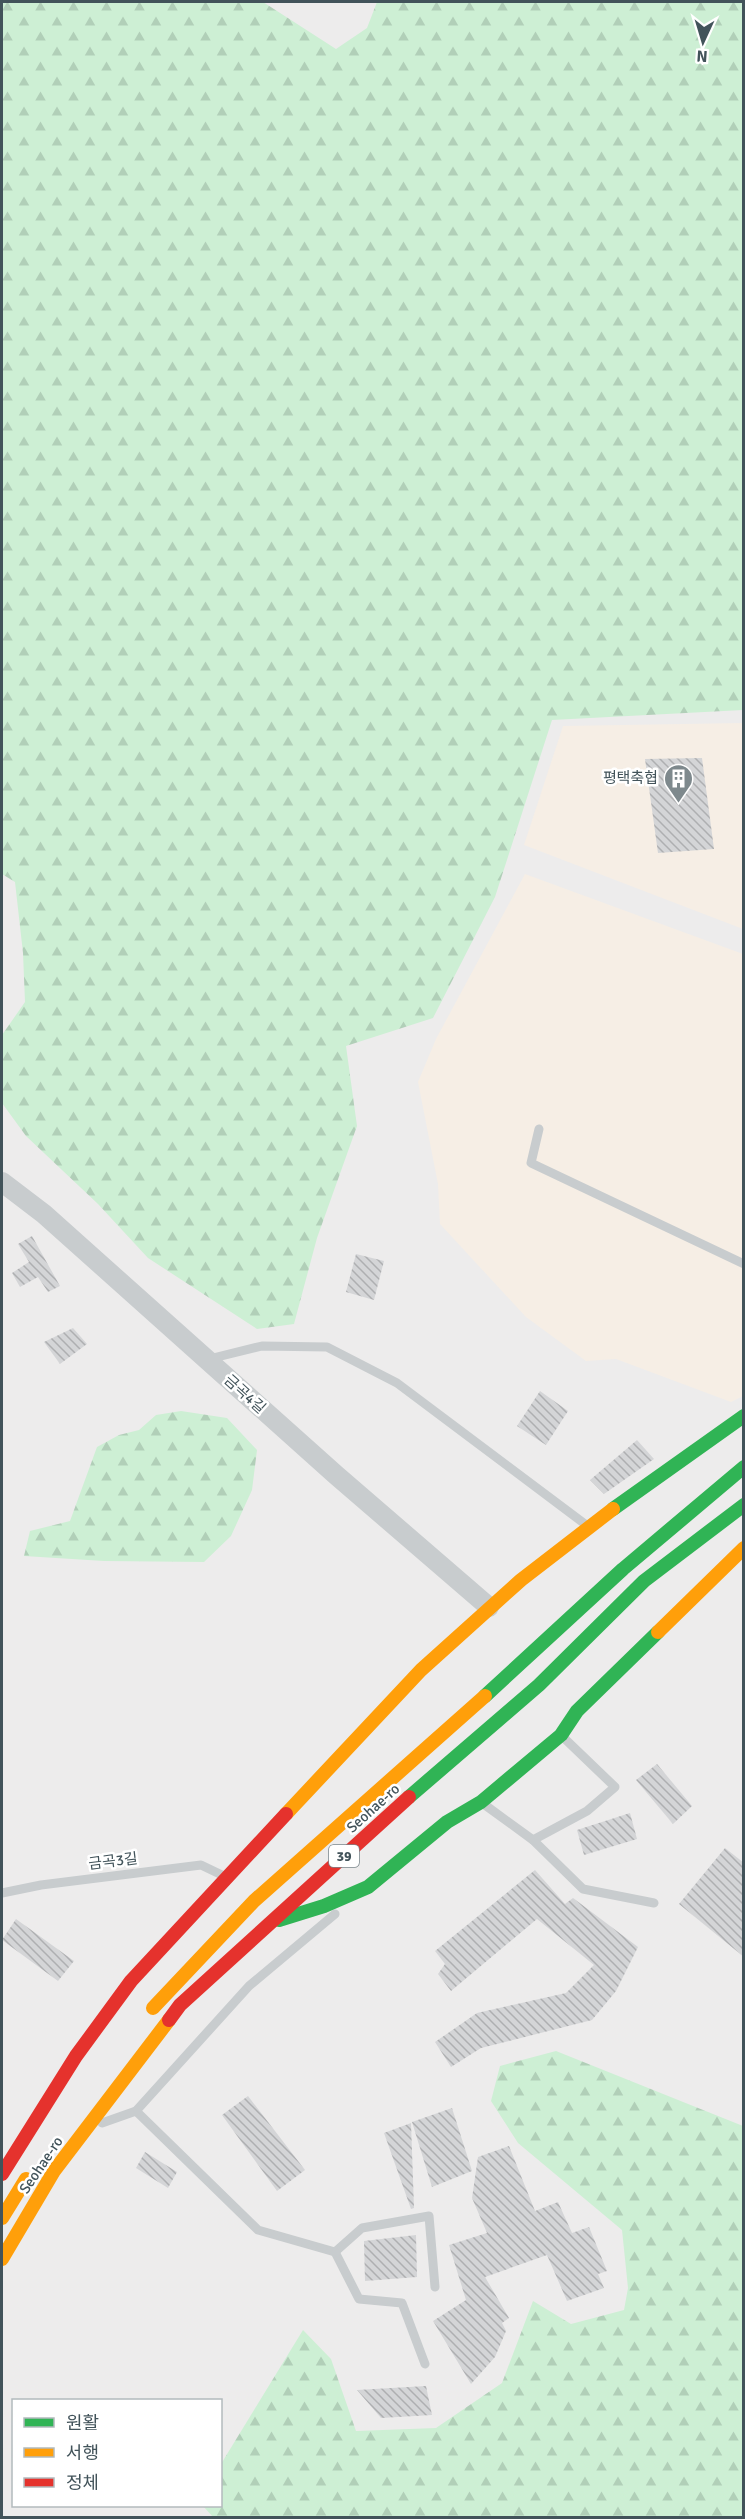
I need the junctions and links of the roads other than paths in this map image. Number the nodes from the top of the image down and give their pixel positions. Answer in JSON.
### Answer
{"nodes":[{"id":1,"x":538,"y":1129,"type":"dead end"},
{"id":2,"x":2,"y":1182,"type":"edge"},
{"id":3,"x":744,"y":1264,"type":"edge"},
{"id":4,"x":207,"y":1360,"type":"junction"},
{"id":5,"x":744,"y":1416,"type":"edge"},
{"id":6,"x":744,"y":1467,"type":"edge"},
{"id":7,"x":744,"y":1505,"type":"edge"},
{"id":8,"x":588,"y":1527,"type":"junction"},
{"id":9,"x":744,"y":1548,"type":"edge"},
{"id":10,"x":489,"y":1607,"type":"junction"},
{"id":11,"x":561,"y":1735,"type":"junction"},
{"id":12,"x":481,"y":1802,"type":"junction"},
{"id":13,"x":533,"y":1840,"type":"junction"},
{"id":14,"x":226,"y":1877,"type":"junction"},
{"id":15,"x":368,"y":1887,"type":"junction"},
{"id":16,"x":2,"y":1893,"type":"edge"},
{"id":17,"x":654,"y":1903,"type":"dead end"},
{"id":18,"x":270,"y":1923,"type":"junction"},
{"id":19,"x":143,"y":2020,"type":"dead end"},
{"id":20,"x":136,"y":2110,"type":"junction"},
{"id":21,"x":86,"y":2129,"type":"junction"},
{"id":22,"x":32,"y":2170,"type":"dead end"},
{"id":23,"x":2,"y":2174,"type":"edge"},
{"id":24,"x":2,"y":2218,"type":"edge"},
{"id":25,"x":334,"y":2252,"type":"junction"},
{"id":26,"x":2,"y":2259,"type":"edge"},
{"id":27,"x":435,"y":2287,"type":"dead end"},
{"id":28,"x":425,"y":2364,"type":"dead end"}],
"edges":[{"from":1,"to":3,"type":"lane"},
{"from":2,"to":4,"type":"street","name":"금곡4길"},
{"from":4,"to":8,"type":"lane"},
{"from":4,"to":10,"type":"street","name":"금곡4길"},
{"from":5,"to":8,"type":"main road"},
{"from":6,"to":19,"type":"main road","name":"Seohae-ro","number":"39"},
{"from":7,"to":18,"type":"main road","name":"Seohae-ro","number":"39"},
{"from":8,"to":10,"type":"main road"},
{"from":9,"to":11,"type":"main road"},
{"from":10,"to":14,"type":"main road"},
{"from":11,"to":12,"type":"main road"},
{"from":11,"to":13,"type":"lane"},
{"from":12,"to":13,"type":"lane"},
{"from":12,"to":15,"type":"main road"},
{"from":13,"to":17,"type":"lane"},
{"from":14,"to":16,"type":"lane","name":"금곡3길"},
{"from":14,"to":23,"type":"main road"},
{"from":15,"to":18,"type":"main road"},
{"from":15,"to":20,"type":"lane"},
{"from":18,"to":21,"type":"main road","name":"Seohae-ro","number":"39"},
{"from":20,"to":21,"type":"lane"},
{"from":20,"to":25,"type":"lane"},
{"from":21,"to":26,"type":"main road","name":"Seohae-ro","number":"39"},
{"from":22,"to":24,"type":"main road","name":"Seohae-ro"},
{"from":25,"to":27,"type":"lane"},
{"from":25,"to":28,"type":"lane"}]}
